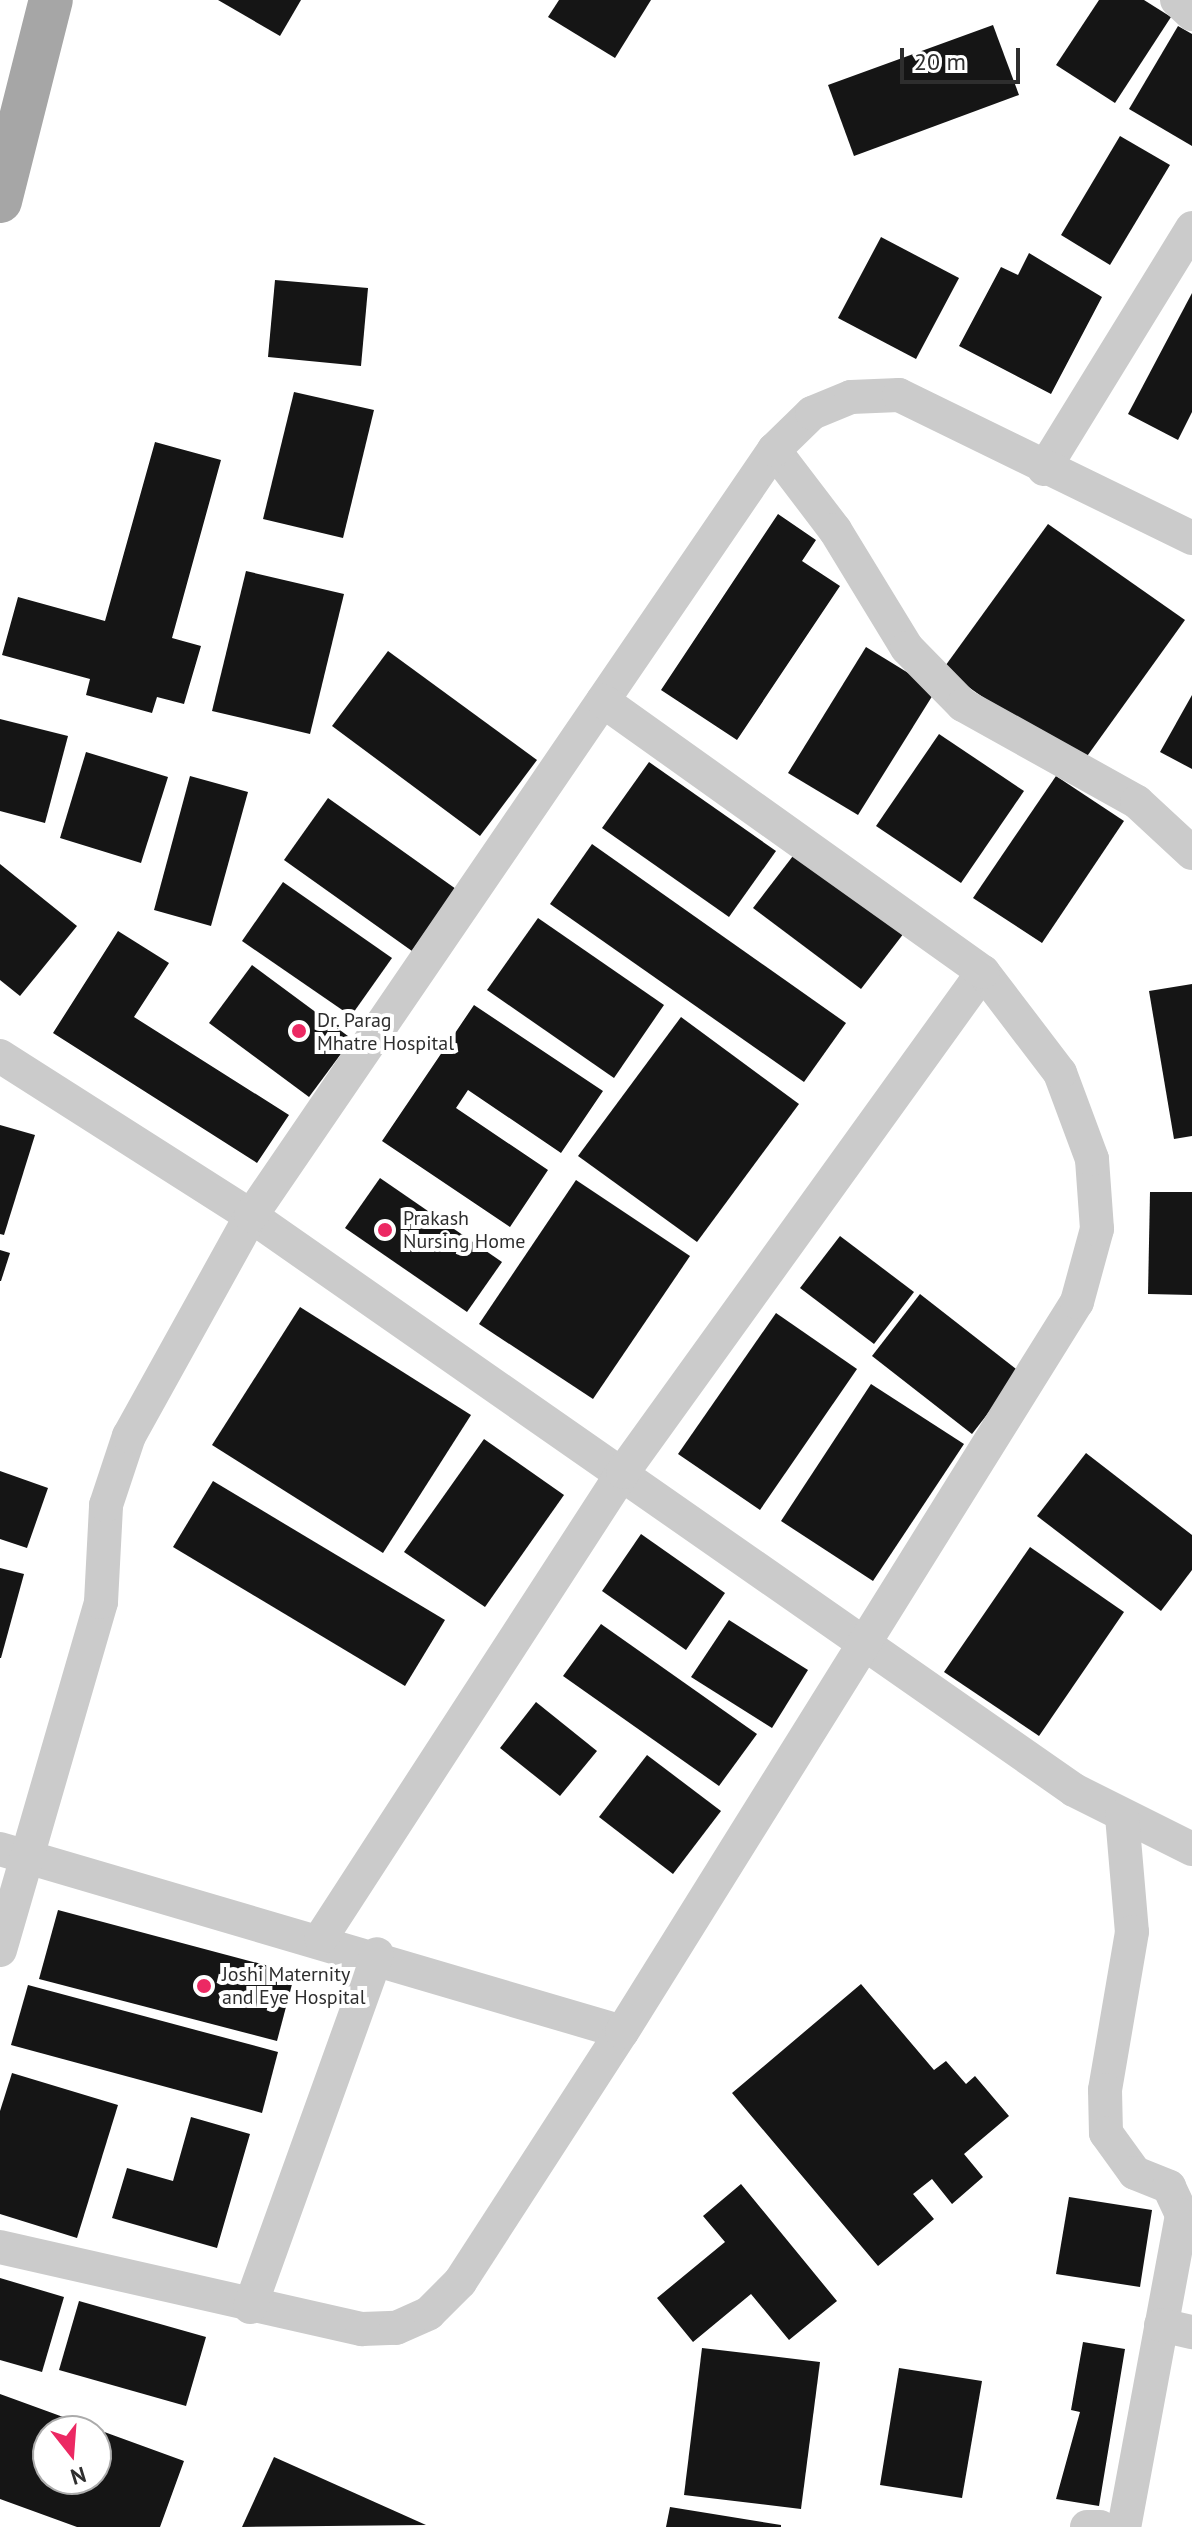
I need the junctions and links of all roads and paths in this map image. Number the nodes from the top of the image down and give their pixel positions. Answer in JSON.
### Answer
{"nodes":[{"id":1,"x":51,"y":0,"type":"edge"},
{"id":2,"x":1177,"y":0,"type":"edge"},
{"id":3,"x":1192,"y":14,"type":"edge"},
{"id":4,"x":0,"y":201,"type":"edge"},
{"id":5,"x":1192,"y":228,"type":"edge"},
{"id":6,"x":774,"y":450,"type":"junction"},
{"id":7,"x":1044,"y":469,"type":"junction"},
{"id":8,"x":1192,"y":538,"type":"edge"},
{"id":9,"x":603,"y":701,"type":"junction"},
{"id":10,"x":1192,"y":853,"type":"edge"},
{"id":11,"x":983,"y":972,"type":"junction"},
{"id":12,"x":0,"y":1056,"type":"edge"},
{"id":13,"x":251,"y":1216,"type":"junction"},
{"id":14,"x":623,"y":1472,"type":"junction"},
{"id":15,"x":861,"y":1644,"type":"junction"},
{"id":16,"x":1122,"y":1816,"type":"junction"},
{"id":17,"x":1192,"y":1849,"type":"edge"},
{"id":18,"x":12,"y":1853,"type":"edge"},
{"id":19,"x":321,"y":1938,"type":"junction"},
{"id":20,"x":0,"y":1950,"type":"edge"},
{"id":21,"x":377,"y":1954,"type":"junction"},
{"id":22,"x":622,"y":2032,"type":"junction"},
{"id":23,"x":0,"y":2247,"type":"edge"},
{"id":24,"x":250,"y":2307,"type":"junction"},
{"id":25,"x":1176,"y":2328,"type":"edge"},
{"id":26,"x":1087,"y":2527,"type":"edge"},
{"id":27,"x":1100,"y":2527,"type":"edge"},
{"id":28,"x":1124,"y":2527,"type":"edge"}],
"edges":[{"from":1,"to":4,"type":"main road"},
{"from":2,"to":3,"type":"street"},
{"from":5,"to":7,"type":"street"},
{"from":6,"to":7,"type":"street"},
{"from":6,"to":9,"type":"street"},
{"from":6,"to":10,"type":"street"},
{"from":7,"to":8,"type":"street"},
{"from":9,"to":11,"type":"street"},
{"from":9,"to":13,"type":"street"},
{"from":11,"to":14,"type":"street"},
{"from":11,"to":15,"type":"street"},
{"from":12,"to":13,"type":"street"},
{"from":13,"to":14,"type":"street"},
{"from":13,"to":18,"type":"street"},
{"from":14,"to":15,"type":"street"},
{"from":14,"to":19,"type":"street"},
{"from":15,"to":16,"type":"street"},
{"from":15,"to":22,"type":"street"},
{"from":16,"to":17,"type":"street"},
{"from":16,"to":25,"type":"street"},
{"from":18,"to":19,"type":"street"},
{"from":18,"to":20,"type":"street"},
{"from":19,"to":21,"type":"street"},
{"from":21,"to":22,"type":"street"},
{"from":21,"to":24,"type":"street"},
{"from":22,"to":24,"type":"street"},
{"from":23,"to":24,"type":"street"},
{"from":25,"to":28,"type":"street"},
{"from":26,"to":27,"type":"street"}]}
